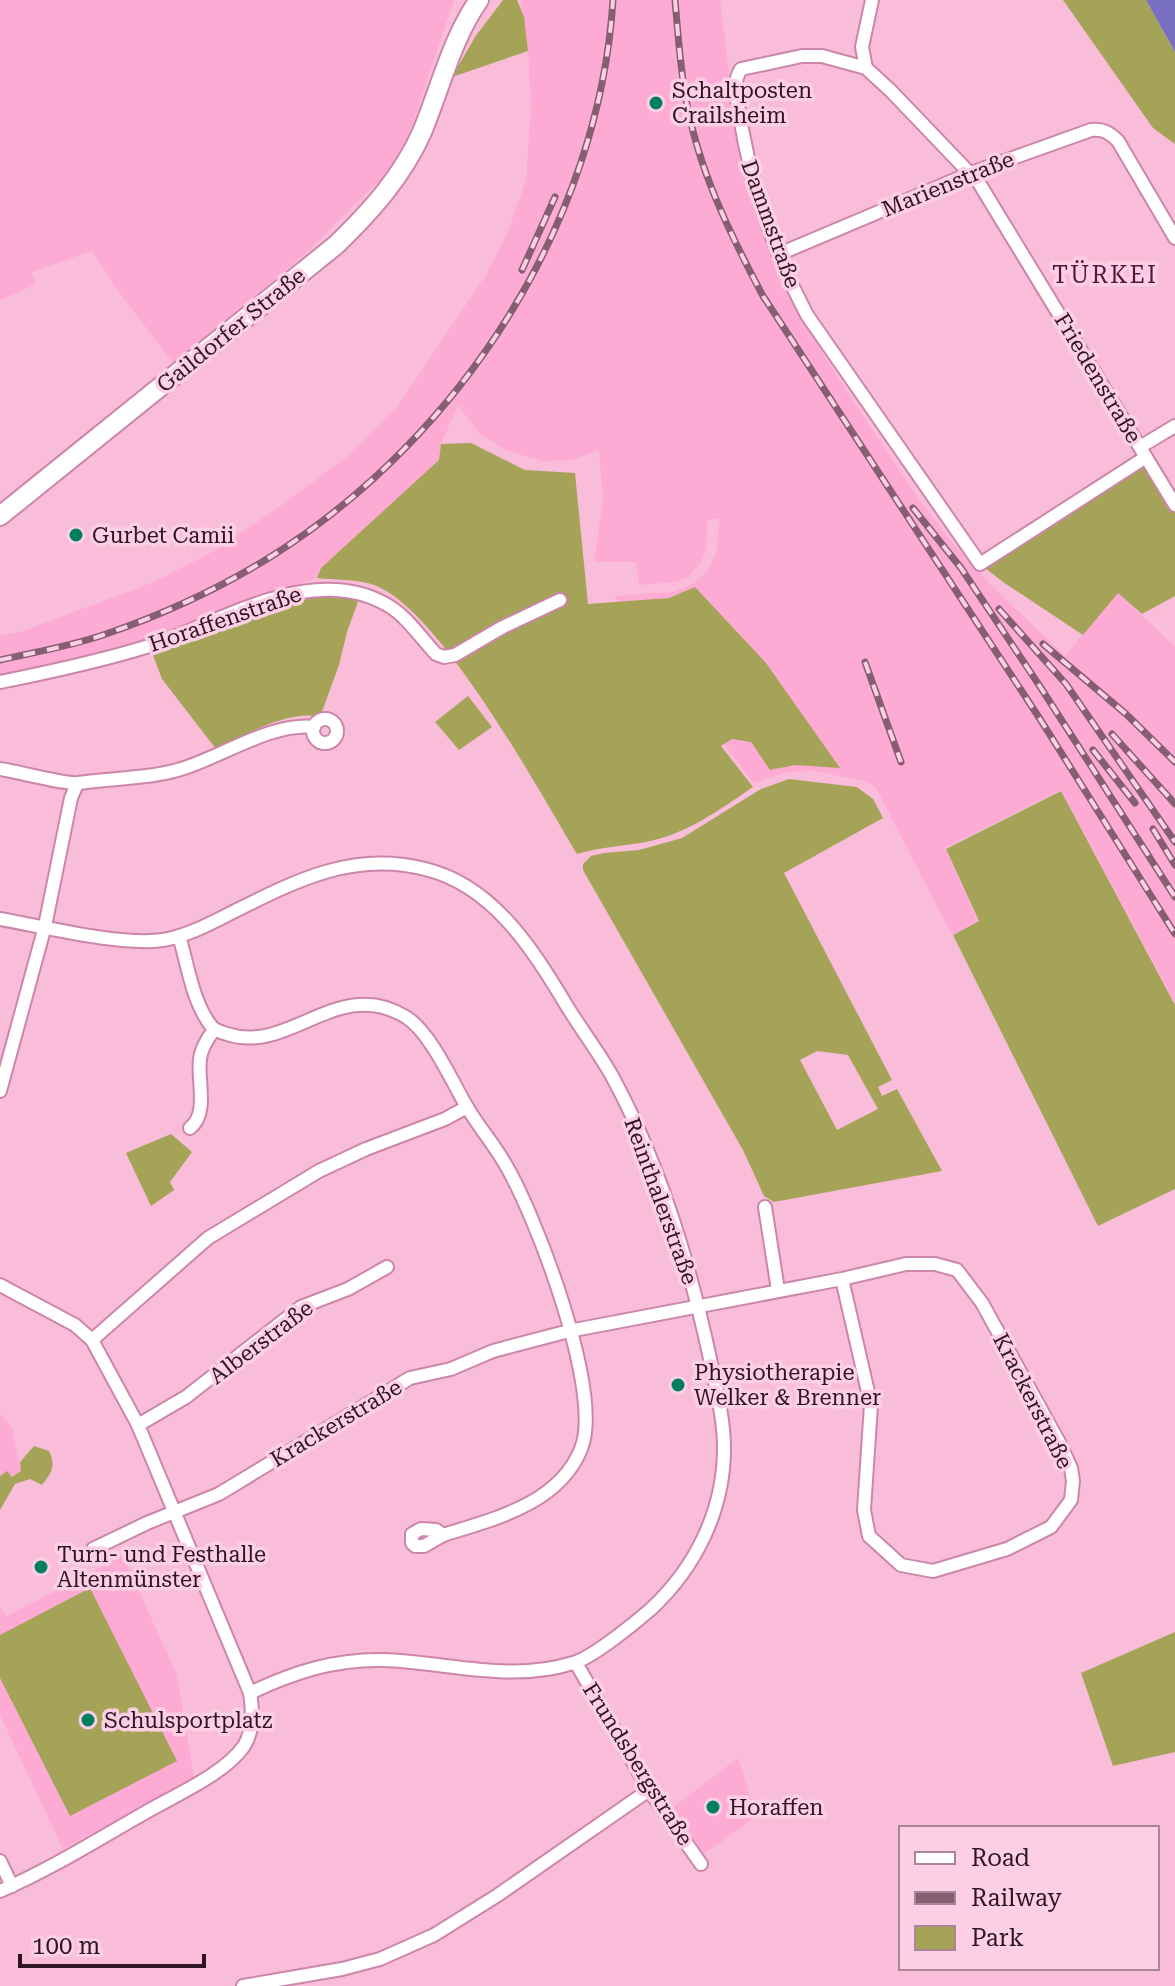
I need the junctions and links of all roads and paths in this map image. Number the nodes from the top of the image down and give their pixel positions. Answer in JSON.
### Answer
{"nodes":[{"id":1,"x":465,"y":0,"type":"edge"},
{"id":2,"x":479,"y":0,"type":"edge"},
{"id":3,"x":872,"y":0,"type":"edge"},
{"id":4,"x":866,"y":68,"type":"junction"},
{"id":5,"x":429,"y":114,"type":"junction"},
{"id":6,"x":971,"y":173,"type":"junction"},
{"id":7,"x":1175,"y":238,"type":"edge"},
{"id":8,"x":779,"y":254,"type":"junction"},
{"id":9,"x":1175,"y":426,"type":"edge"},
{"id":10,"x":1143,"y":452,"type":"junction"},
{"id":11,"x":1175,"y":505,"type":"edge"},
{"id":12,"x":0,"y":516,"type":"edge"},
{"id":13,"x":560,"y":600,"type":"dead end"},
{"id":14,"x":0,"y":682,"type":"edge"},
{"id":15,"x":314,"y":727,"type":"dead end"},
{"id":16,"x":0,"y":769,"type":"edge"},
{"id":17,"x":77,"y":784,"type":"junction"},
{"id":18,"x":0,"y":919,"type":"edge"},
{"id":19,"x":45,"y":926,"type":"junction"},
{"id":20,"x":179,"y":936,"type":"junction"},
{"id":21,"x":214,"y":1030,"type":"junction"},
{"id":22,"x":0,"y":1091,"type":"edge"},
{"id":23,"x":467,"y":1107,"type":"junction"},
{"id":24,"x":190,"y":1128,"type":"dead end"},
{"id":25,"x":765,"y":1207,"type":"dead end"},
{"id":26,"x":387,"y":1267,"type":"dead end"},
{"id":27,"x":842,"y":1279,"type":"junction"},
{"id":28,"x":0,"y":1285,"type":"edge"},
{"id":29,"x":778,"y":1290,"type":"junction"},
{"id":30,"x":698,"y":1305,"type":"junction"},
{"id":31,"x":569,"y":1331,"type":"junction"},
{"id":32,"x":92,"y":1340,"type":"junction"},
{"id":33,"x":138,"y":1425,"type":"junction"},
{"id":34,"x":174,"y":1512,"type":"junction"},
{"id":35,"x":443,"y":1535,"type":"dead end"},
{"id":36,"x":93,"y":1549,"type":"dead end"},
{"id":37,"x":576,"y":1663,"type":"junction"},
{"id":38,"x":250,"y":1693,"type":"junction"},
{"id":39,"x":649,"y":1790,"type":"junction"},
{"id":40,"x":0,"y":1861,"type":"edge"},
{"id":41,"x":701,"y":1864,"type":"dead end"},
{"id":42,"x":6,"y":1888,"type":"edge"},
{"id":43,"x":243,"y":1986,"type":"edge"}],
"edges":[{"from":1,"to":5,"type":"main road","name":"Gaildorfer Straße"},
{"from":2,"to":5,"type":"main road","name":"Gaildorfer Straße"},
{"from":3,"to":4,"type":"street"},
{"from":4,"to":6,"type":"street","name":"Friedenstraße"},
{"from":4,"to":8,"type":"street","name":"Dammstraße"},
{"from":5,"to":12,"type":"main road","name":"Gaildorfer Straße"},
{"from":6,"to":7,"type":"street","name":"Marienstraße"},
{"from":6,"to":8,"type":"street","name":"Marienstraße"},
{"from":6,"to":10,"type":"street","name":"Friedenstraße"},
{"from":8,"to":10,"type":"street","name":"Dammstraße"},
{"from":9,"to":10,"type":"street"},
{"from":10,"to":11,"type":"street","name":"Friedenstraße"},
{"from":13,"to":14,"type":"street","name":"Horaffenstraße"},
{"from":15,"to":17,"type":"street"},
{"from":16,"to":17,"type":"street"},
{"from":17,"to":19,"type":"street"},
{"from":18,"to":19,"type":"street","name":"Reinthalerstraße"},
{"from":19,"to":20,"type":"street","name":"Reinthalerstraße"},
{"from":19,"to":22,"type":"street"},
{"from":20,"to":21,"type":"street"},
{"from":20,"to":30,"type":"street","name":"Reinthalerstraße"},
{"from":21,"to":23,"type":"street"},
{"from":21,"to":24,"type":"street"},
{"from":23,"to":31,"type":"street"},
{"from":23,"to":32,"type":"street"},
{"from":25,"to":29,"type":"street"},
{"from":26,"to":33,"type":"street","name":"Alberstraße"},
{"from":27,"to":27,"type":"street","name":"Krackerstraße"},
{"from":27,"to":29,"type":"street","name":"Krackerstraße"},
{"from":28,"to":32,"type":"street"},
{"from":29,"to":30,"type":"street","name":"Krackerstraße"},
{"from":30,"to":31,"type":"street","name":"Krackerstraße"},
{"from":30,"to":37,"type":"street","name":"Reinthalerstraße"},
{"from":31,"to":34,"type":"street","name":"Krackerstraße"},
{"from":31,"to":35,"type":"street"},
{"from":32,"to":33,"type":"street"},
{"from":33,"to":34,"type":"street"},
{"from":34,"to":36,"type":"street","name":"Krackerstraße"},
{"from":34,"to":38,"type":"street"},
{"from":37,"to":38,"type":"street","name":"Reinthalerstraße"},
{"from":37,"to":39,"type":"street","name":"Frundsbergstraße"},
{"from":38,"to":42,"type":"street"},
{"from":39,"to":41,"type":"street","name":"Frundsbergstraße"},
{"from":39,"to":43,"type":"street"},
{"from":40,"to":42,"type":"street"}]}
